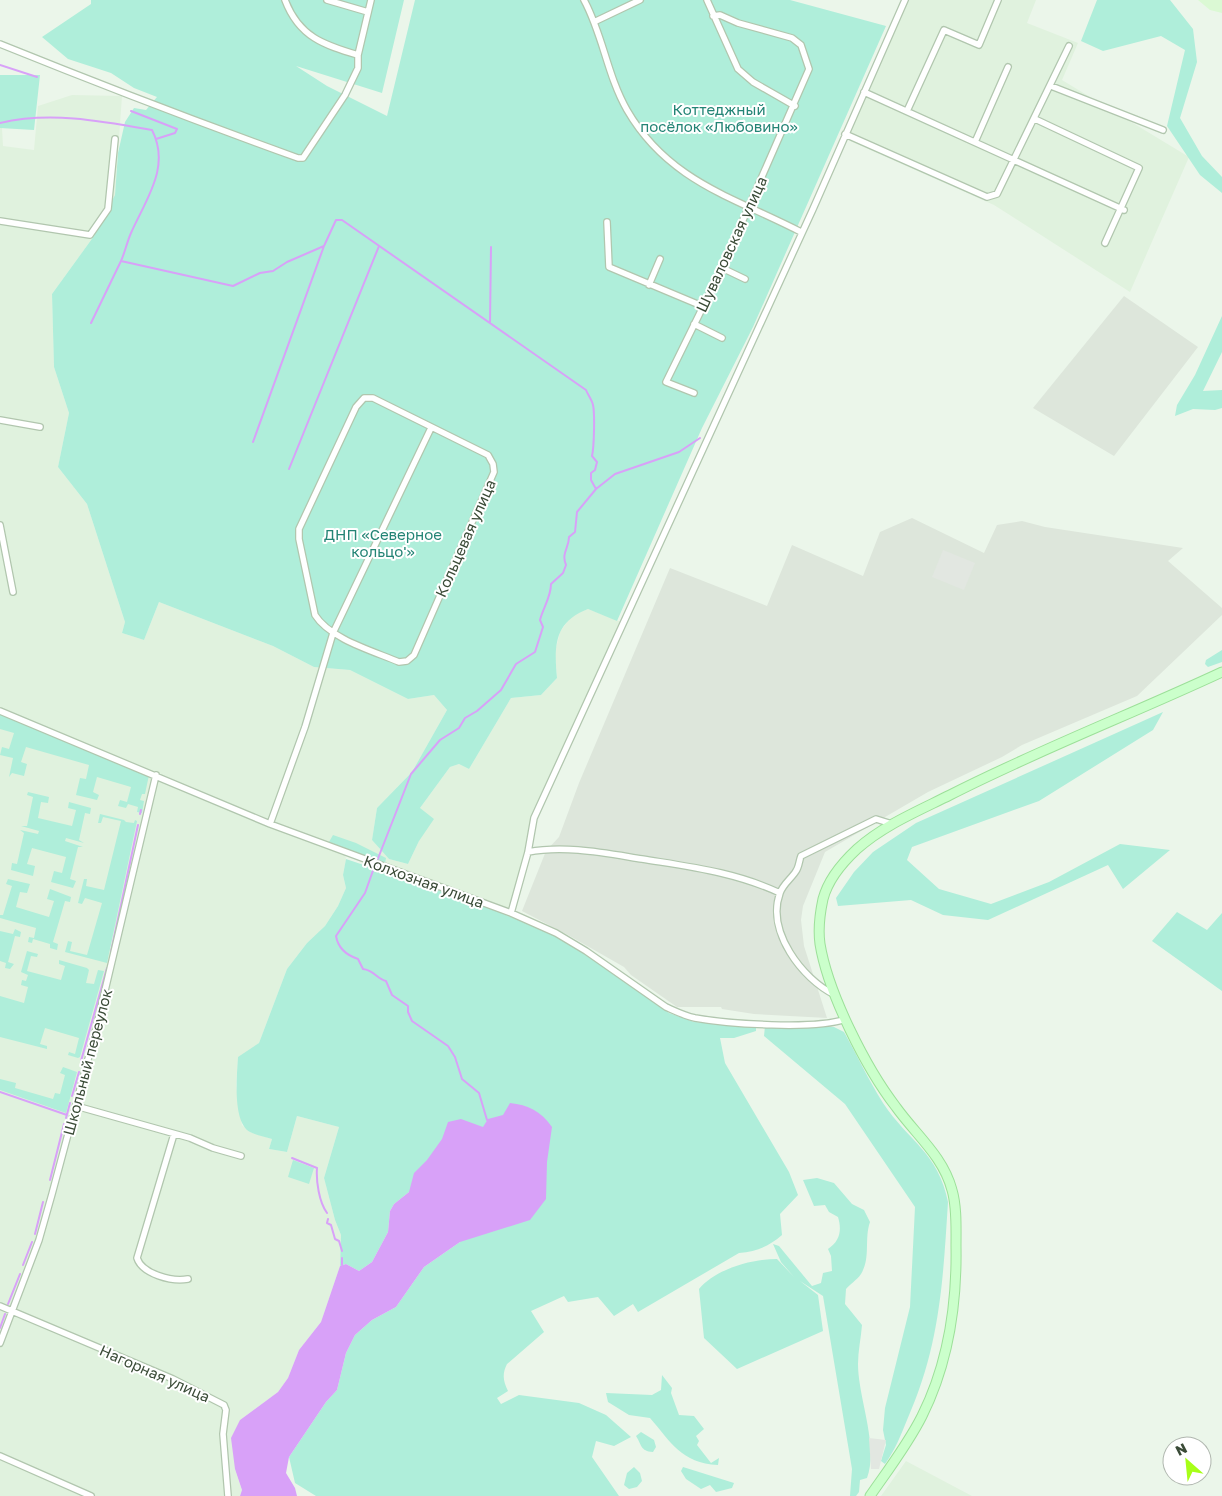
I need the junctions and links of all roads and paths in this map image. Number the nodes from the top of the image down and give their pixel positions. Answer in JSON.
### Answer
{"nodes":[{"id":1,"x":285,"y":0,"type":"edge"},
{"id":2,"x":327,"y":0,"type":"edge"},
{"id":3,"x":371,"y":0,"type":"edge"},
{"id":4,"x":584,"y":0,"type":"edge"},
{"id":5,"x":640,"y":0,"type":"edge"},
{"id":6,"x":707,"y":0,"type":"edge"},
{"id":7,"x":905,"y":0,"type":"edge"},
{"id":8,"x":998,"y":0,"type":"edge"},
{"id":9,"x":368,"y":12,"type":"junction"},
{"id":10,"x":713,"y":16,"type":"junction"},
{"id":11,"x":596,"y":21,"type":"junction"},
{"id":12,"x":0,"y":44,"type":"edge"},
{"id":13,"x":1069,"y":46,"type":"dead end"},
{"id":14,"x":358,"y":55,"type":"junction"},
{"id":15,"x":1008,"y":67,"type":"dead end"},
{"id":16,"x":1051,"y":86,"type":"junction"},
{"id":17,"x":864,"y":92,"type":"junction"},
{"id":18,"x":795,"y":106,"type":"junction"},
{"id":19,"x":907,"y":111,"type":"junction"},
{"id":20,"x":1035,"y":119,"type":"junction"},
{"id":21,"x":1163,"y":130,"type":"dead end"},
{"id":22,"x":845,"y":134,"type":"junction"},
{"id":23,"x":116,"y":139,"type":"dead end"},
{"id":24,"x":975,"y":142,"type":"junction"},
{"id":25,"x":1015,"y":160,"type":"junction"},
{"id":26,"x":747,"y":208,"type":"junction"},
{"id":27,"x":1122,"y":209,"type":"junction"},
{"id":28,"x":0,"y":221,"type":"edge"},
{"id":29,"x":606,"y":222,"type":"dead end"},
{"id":30,"x":801,"y":232,"type":"junction"},
{"id":31,"x":1105,"y":243,"type":"dead end"},
{"id":32,"x":660,"y":259,"type":"dead end"},
{"id":33,"x":722,"y":268,"type":"junction"},
{"id":34,"x":745,"y":279,"type":"dead end"},
{"id":35,"x":649,"y":285,"type":"junction"},
{"id":36,"x":702,"y":306,"type":"junction"},
{"id":37,"x":694,"y":324,"type":"junction"},
{"id":38,"x":722,"y":338,"type":"dead end"},
{"id":39,"x":694,"y":394,"type":"dead end"},
{"id":40,"x":0,"y":420,"type":"edge"},
{"id":41,"x":40,"y":427,"type":"dead end"},
{"id":42,"x":431,"y":428,"type":"junction"},
{"id":43,"x":0,"y":525,"type":"edge"},
{"id":44,"x":14,"y":592,"type":"dead end"},
{"id":45,"x":333,"y":633,"type":"junction"},
{"id":46,"x":1222,"y":672,"type":"edge"},
{"id":47,"x":0,"y":711,"type":"edge"},
{"id":48,"x":156,"y":775,"type":"junction"},
{"id":49,"x":270,"y":824,"type":"junction"},
{"id":50,"x":892,"y":824,"type":"junction"},
{"id":51,"x":528,"y":852,"type":"junction"},
{"id":52,"x":780,"y":893,"type":"junction"},
{"id":53,"x":511,"y":913,"type":"junction"},
{"id":54,"x":837,"y":996,"type":"junction"},
{"id":55,"x":846,"y":1018,"type":"junction"},
{"id":56,"x":76,"y":1106,"type":"junction"},
{"id":57,"x":174,"y":1134,"type":"junction"},
{"id":58,"x":241,"y":1156,"type":"dead end"},
{"id":59,"x":188,"y":1279,"type":"dead end"},
{"id":60,"x":0,"y":1306,"type":"edge"},
{"id":61,"x":11,"y":1311,"type":"junction"},
{"id":62,"x":0,"y":1343,"type":"edge"},
{"id":63,"x":0,"y":1456,"type":"edge"},
{"id":64,"x":92,"y":1496,"type":"edge"},
{"id":65,"x":228,"y":1496,"type":"edge"},
{"id":66,"x":870,"y":1496,"type":"edge"}],
"edges":[{"from":1,"to":14,"type":"street"},
{"from":2,"to":9,"type":"street"},
{"from":3,"to":9,"type":"street"},
{"from":4,"to":11,"type":"street"},
{"from":5,"to":11,"type":"street"},
{"from":6,"to":10,"type":"street"},
{"from":7,"to":17,"type":"street"},
{"from":8,"to":19,"type":"street"},
{"from":9,"to":14,"type":"street"},
{"from":10,"to":18,"type":"street"},
{"from":10,"to":18,"type":"street","name":"Шуваловская улица"},
{"from":11,"to":26,"type":"street"},
{"from":12,"to":14,"type":"street"},
{"from":13,"to":16,"type":"street"},
{"from":15,"to":24,"type":"street"},
{"from":16,"to":20,"type":"street"},
{"from":16,"to":21,"type":"street"},
{"from":17,"to":19,"type":"street"},
{"from":17,"to":22,"type":"street"},
{"from":18,"to":26,"type":"street","name":"Шуваловская улица"},
{"from":19,"to":24,"type":"street"},
{"from":20,"to":25,"type":"street"},
{"from":20,"to":27,"type":"street"},
{"from":22,"to":25,"type":"street"},
{"from":22,"to":30,"type":"street"},
{"from":23,"to":28,"type":"street"},
{"from":24,"to":25,"type":"street"},
{"from":25,"to":27,"type":"street"},
{"from":26,"to":30,"type":"street"},
{"from":26,"to":33,"type":"street","name":"Шуваловская улица"},
{"from":27,"to":31,"type":"street"},
{"from":29,"to":35,"type":"street"},
{"from":30,"to":51,"type":"street"},
{"from":32,"to":35,"type":"street"},
{"from":33,"to":34,"type":"street"},
{"from":33,"to":36,"type":"street","name":"Шуваловская улица"},
{"from":35,"to":36,"type":"street"},
{"from":36,"to":37,"type":"street","name":"Шуваловская улица"},
{"from":37,"to":38,"type":"street"},
{"from":37,"to":39,"type":"street","name":"Шуваловская улица"},
{"from":40,"to":41,"type":"street"},
{"from":42,"to":45,"type":"street"},
{"from":42,"to":45,"type":"street","name":"Кольцевая улица"},
{"from":42,"to":45,"type":"street","name":"Кольцевая улица"},
{"from":43,"to":44,"type":"street"},
{"from":45,"to":49,"type":"street"},
{"from":46,"to":50,"type":"main road"},
{"from":47,"to":48,"type":"street","name":"Колхозная улица"},
{"from":48,"to":49,"type":"street","name":"Колхозная улица"},
{"from":48,"to":56,"type":"street","name":"Школьный переулок"},
{"from":49,"to":53,"type":"street","name":"Колхозная улица"},
{"from":50,"to":52,"type":"street"},
{"from":50,"to":54,"type":"main road"},
{"from":51,"to":52,"type":"street"},
{"from":51,"to":53,"type":"street"},
{"from":52,"to":54,"type":"street"},
{"from":53,"to":55,"type":"street","name":"Колхозная улица"},
{"from":54,"to":55,"type":"main road"},
{"from":55,"to":66,"type":"main road"},
{"from":56,"to":57,"type":"street"},
{"from":56,"to":61,"type":"street","name":"Школьный переулок"},
{"from":57,"to":58,"type":"street"},
{"from":57,"to":59,"type":"street"},
{"from":60,"to":61,"type":"street","name":"Нагорная улица"},
{"from":61,"to":62,"type":"street","name":"Школьный переулок"},
{"from":61,"to":65,"type":"street","name":"Нагорная улица"},
{"from":63,"to":64,"type":"street"}]}
